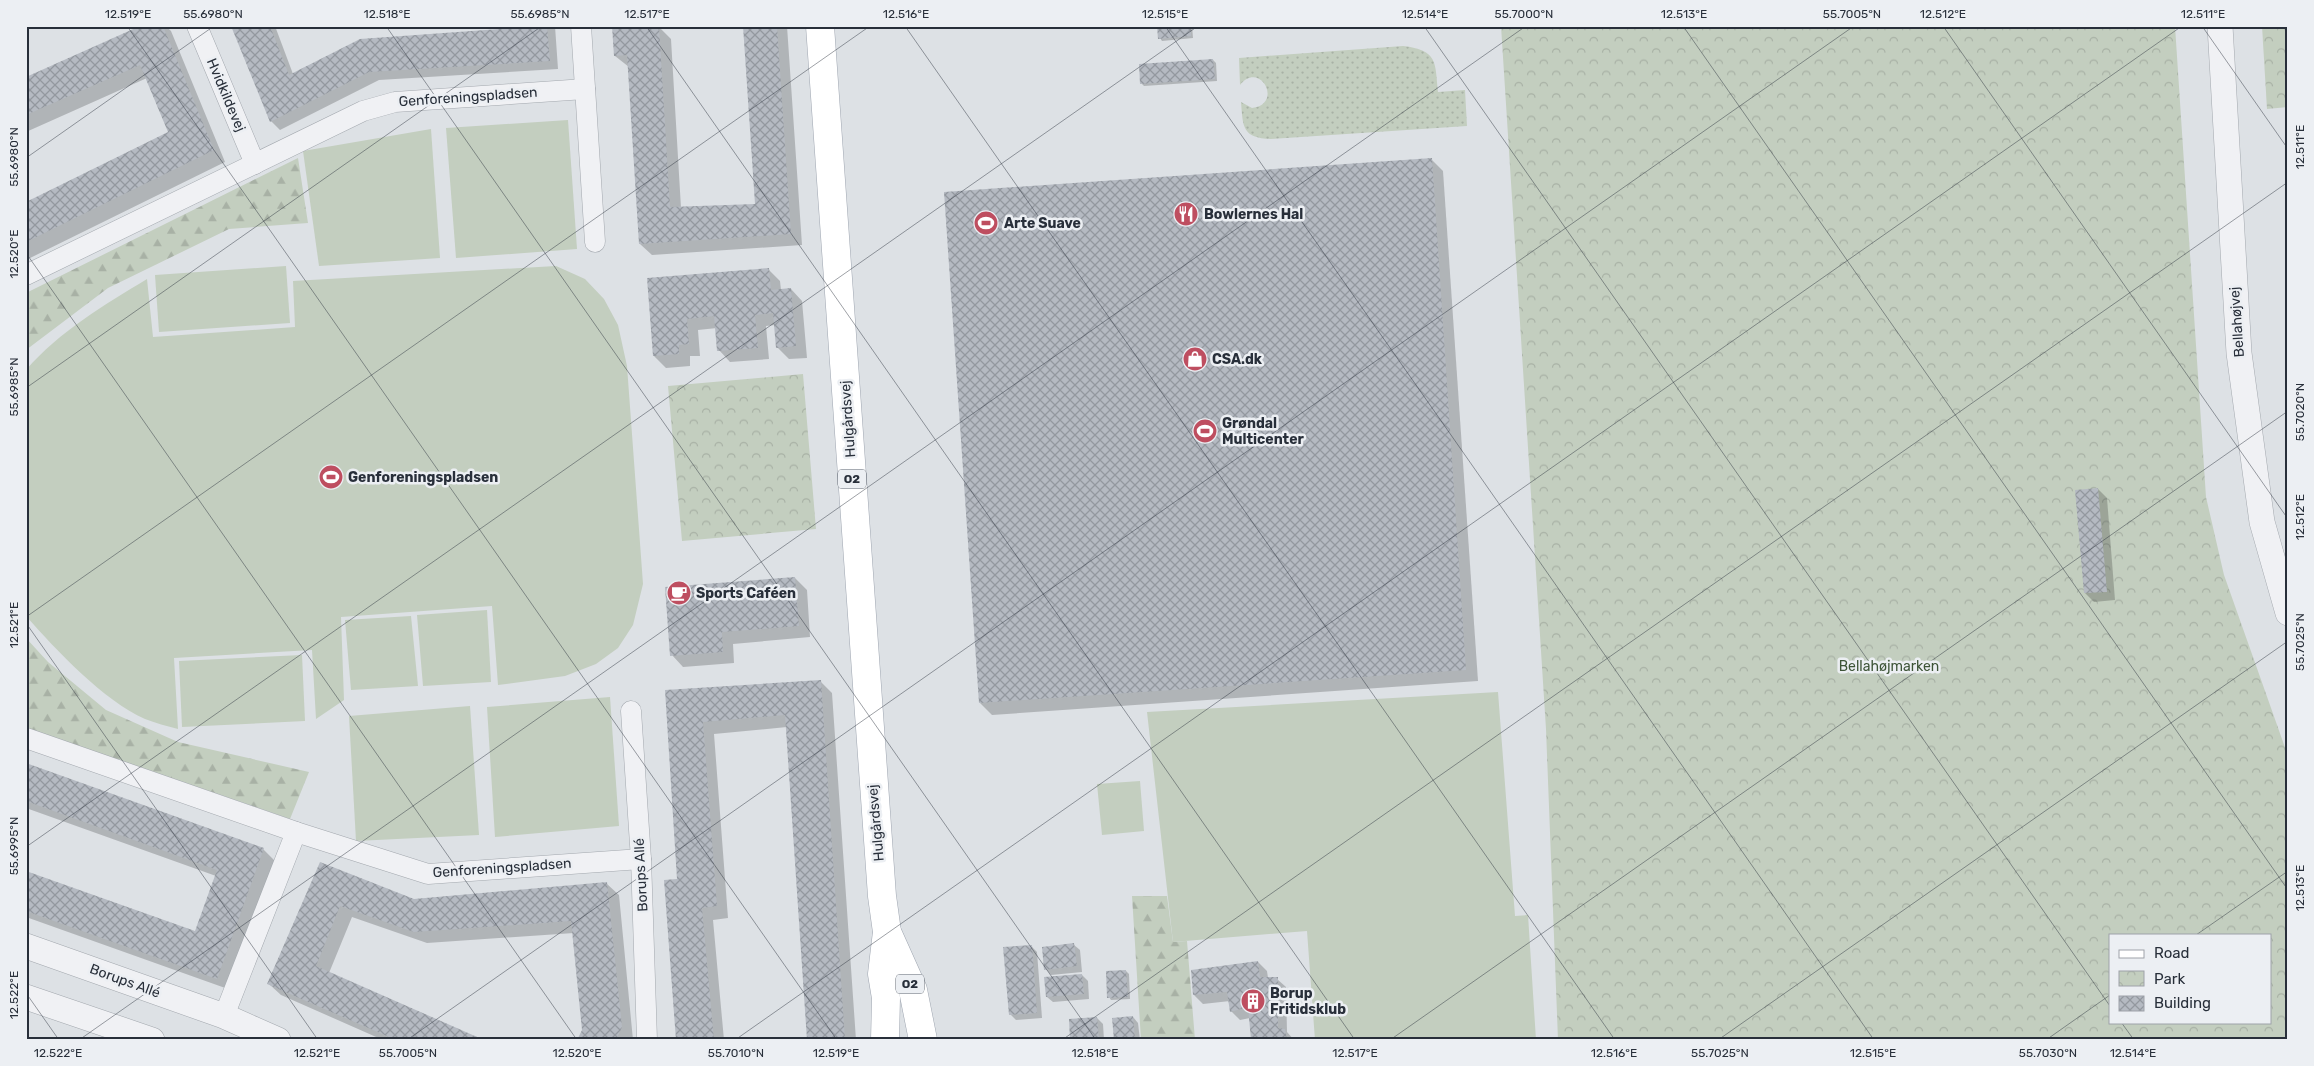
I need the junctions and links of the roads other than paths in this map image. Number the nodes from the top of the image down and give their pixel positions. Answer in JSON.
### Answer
{"nodes":[{"id":1,"x":197,"y":26,"type":"edge"},
{"id":2,"x":581,"y":26,"type":"edge"},
{"id":3,"x":820,"y":26,"type":"edge"},
{"id":4,"x":2220,"y":26,"type":"edge"},
{"id":5,"x":585,"y":89,"type":"junction"},
{"id":6,"x":256,"y":164,"type":"junction"},
{"id":7,"x":595,"y":242,"type":"dead end"},
{"id":8,"x":26,"y":275,"type":"edge"},
{"id":9,"x":2288,"y":613,"type":"edge"},
{"id":10,"x":631,"y":710,"type":"dead end"},
{"id":11,"x":26,"y":738,"type":"edge"},
{"id":12,"x":296,"y":832,"type":"junction"},
{"id":13,"x":641,"y":859,"type":"junction"},
{"id":14,"x":887,"y":932,"type":"junction"},
{"id":15,"x":26,"y":946,"type":"edge"},
{"id":16,"x":26,"y":997,"type":"edge"},
{"id":17,"x":886,"y":998,"type":"junction"},
{"id":18,"x":224,"y":1016,"type":"junction"},
{"id":19,"x":152,"y":1040,"type":"edge"},
{"id":20,"x":278,"y":1040,"type":"edge"},
{"id":21,"x":647,"y":1040,"type":"edge"},
{"id":22,"x":885,"y":1040,"type":"edge"},
{"id":23,"x":897,"y":1040,"type":"edge"},
{"id":24,"x":923,"y":1040,"type":"edge"}],
"edges":[{"from":1,"to":6,"type":"street","name":"Hvidkildevej"},
{"from":2,"to":5,"type":"street"},
{"from":3,"to":14,"type":"main road","name":"Hulgårdsvej","number":"O2"},
{"from":4,"to":9,"type":"street","name":"Bellahøjvej"},
{"from":5,"to":6,"type":"street","name":"Genforeningspladsen"},
{"from":5,"to":7,"type":"street"},
{"from":6,"to":8,"type":"street","name":"Genforeningspladsen"},
{"from":10,"to":13,"type":"street","name":"Borups Allé"},
{"from":11,"to":12,"type":"street","name":"Genforeningspladsen"},
{"from":12,"to":13,"type":"street","name":"Genforeningspladsen"},
{"from":12,"to":18,"type":"street"},
{"from":13,"to":21,"type":"street","name":"Borups Allé"},
{"from":14,"to":17,"type":"main road","name":"Hulgårdsvej","number":"O2"},
{"from":14,"to":24,"type":"main road","name":"Hulgårdsvej","number":"O2"},
{"from":15,"to":18,"type":"street","name":"Borups Allé"},
{"from":16,"to":19,"type":"street"},
{"from":17,"to":22,"type":"main road","name":"Hulgårdsvej","number":"O2"},
{"from":17,"to":23,"type":"main road"},
{"from":18,"to":20,"type":"street","name":"Borups Allé"}]}
